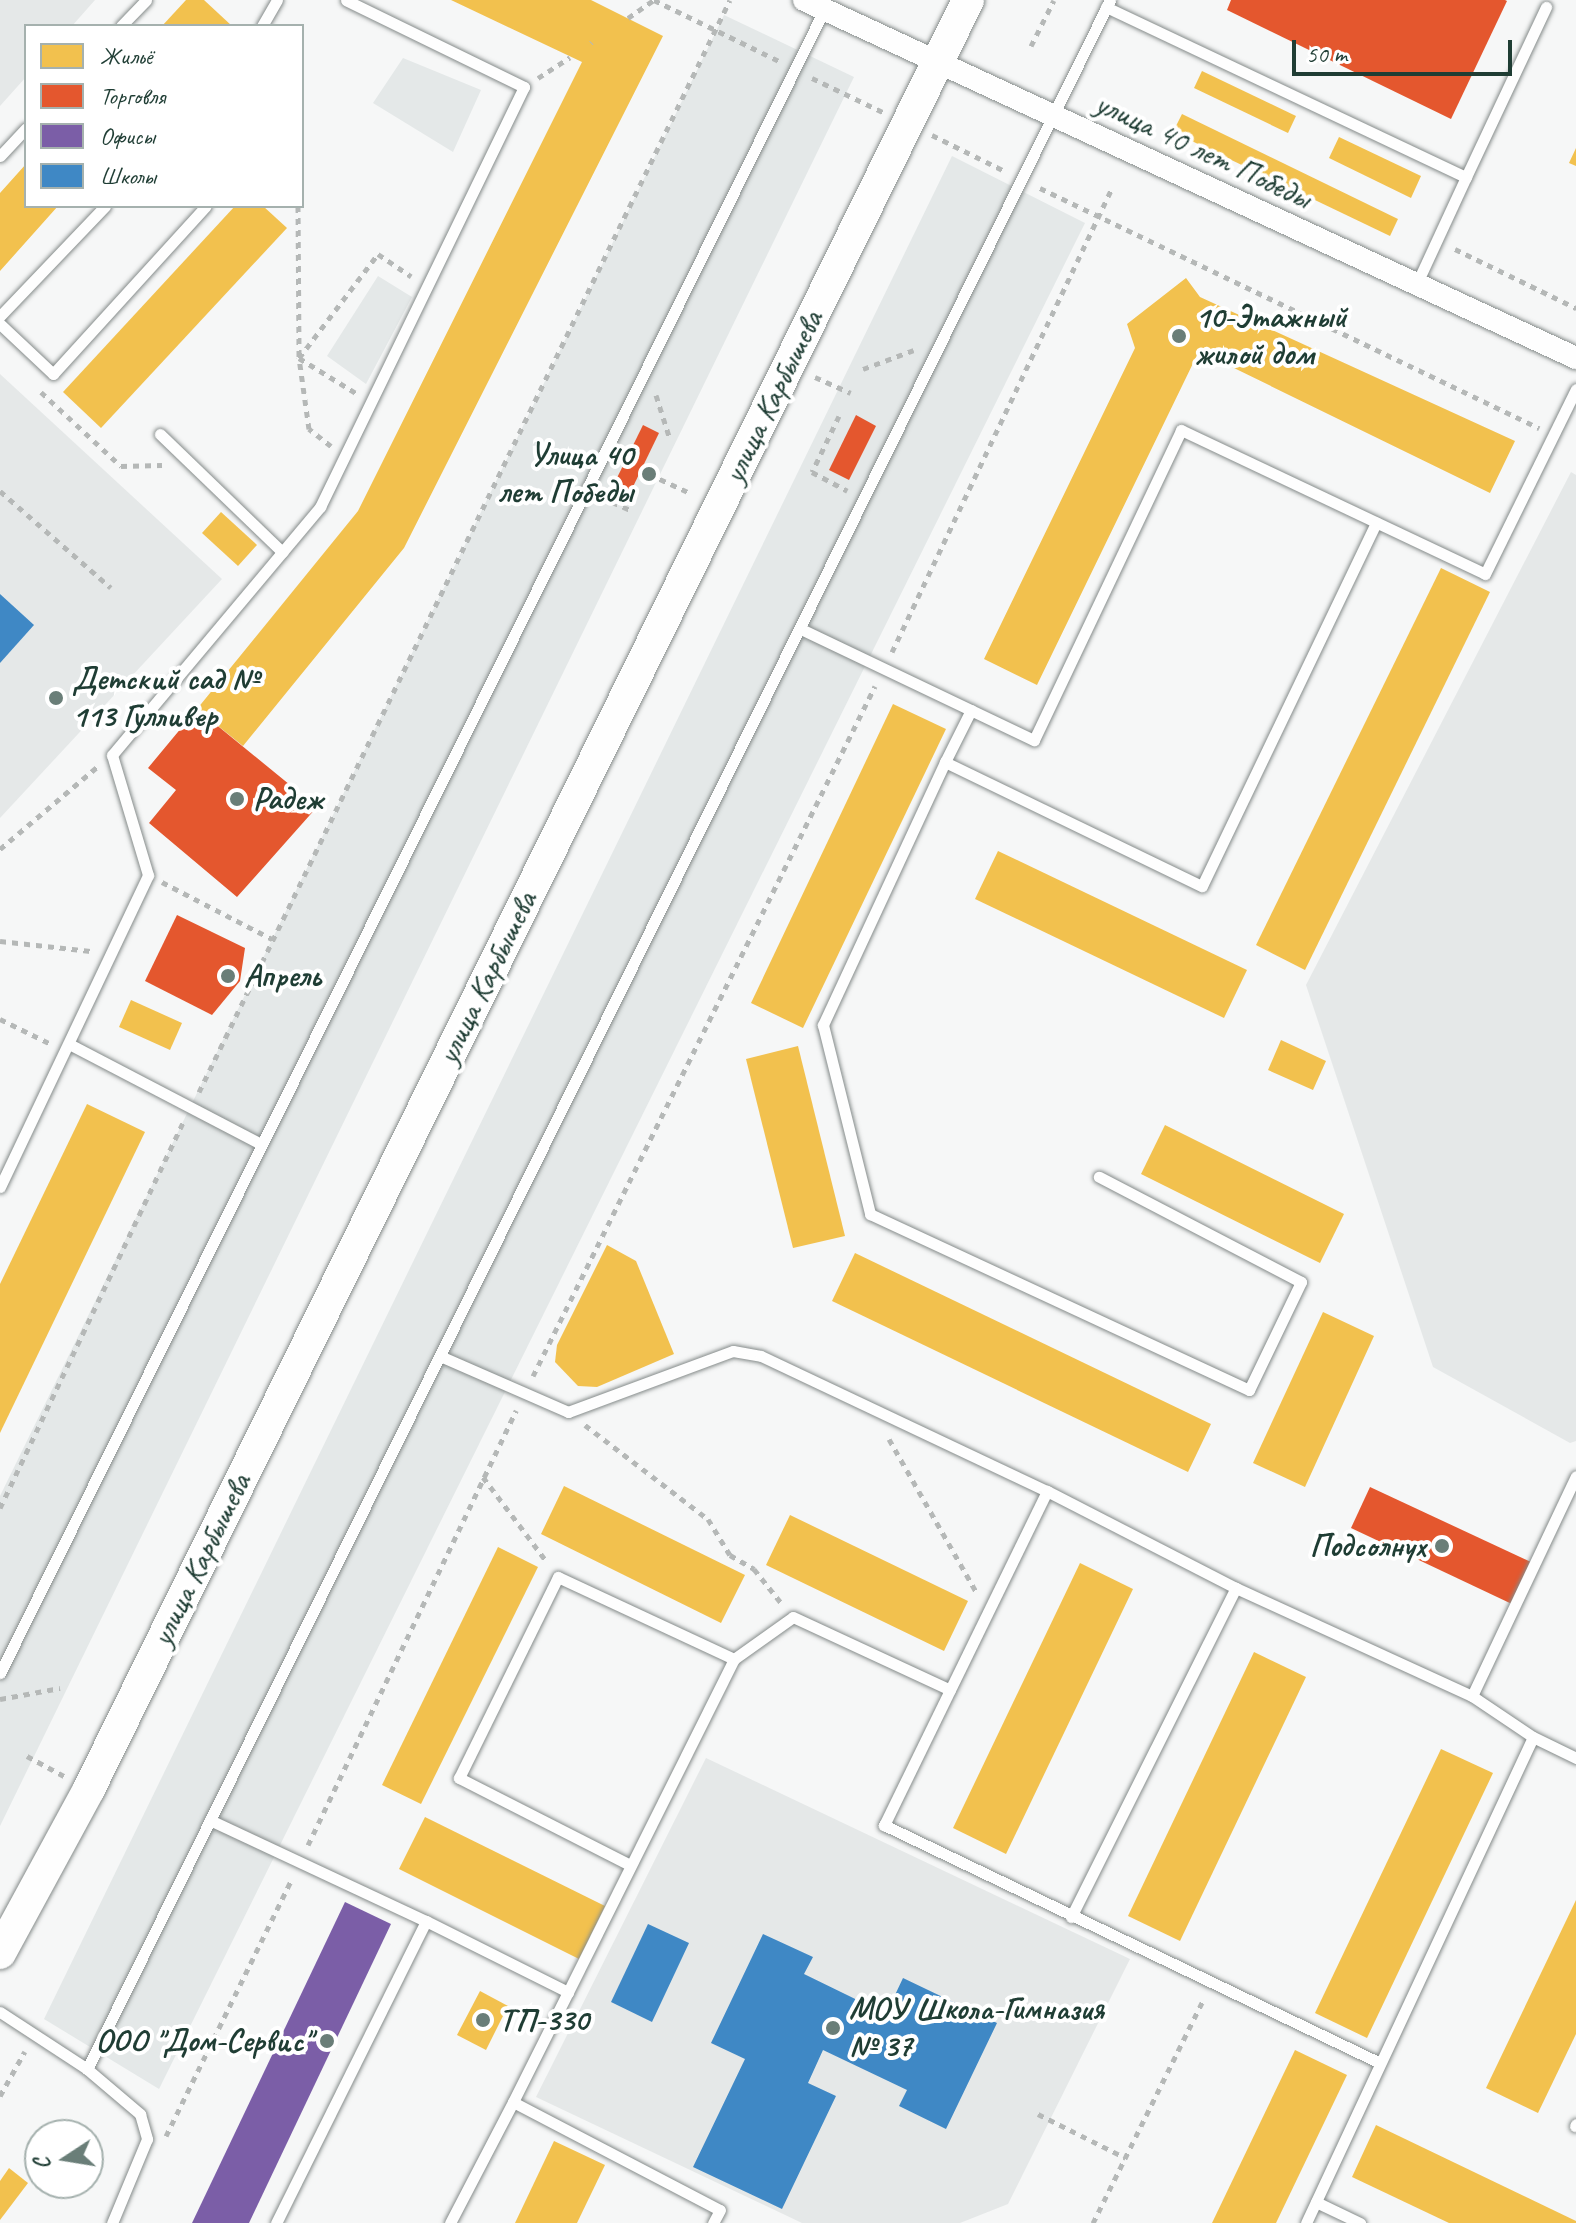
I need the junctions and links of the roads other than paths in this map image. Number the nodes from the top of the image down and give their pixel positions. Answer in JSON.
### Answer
{"nodes":[{"id":1,"x":146,"y":0,"type":"edge"},
{"id":2,"x":277,"y":0,"type":"edge"},
{"id":3,"x":346,"y":0,"type":"edge"},
{"id":4,"x":968,"y":0,"type":"edge"},
{"id":5,"x":1108,"y":3,"type":"edge"},
{"id":6,"x":814,"y":5,"type":"edge"},
{"id":7,"x":1546,"y":7,"type":"dead end"},
{"id":8,"x":123,"y":24,"type":"edge"},
{"id":9,"x":263,"y":24,"type":"edge"},
{"id":10,"x":937,"y":62,"type":"junction"},
{"id":11,"x":1052,"y":117,"type":"junction"},
{"id":12,"x":24,"y":130,"type":"edge"},
{"id":13,"x":0,"y":156,"type":"edge"},
{"id":14,"x":1466,"y":177,"type":"junction"},
{"id":15,"x":103,"y":208,"type":"edge"},
{"id":16,"x":204,"y":208,"type":"edge"},
{"id":17,"x":1416,"y":285,"type":"junction"},
{"id":18,"x":0,"y":316,"type":"edge"},
{"id":19,"x":0,"y":324,"type":"edge"},
{"id":20,"x":1576,"y":358,"type":"edge"},
{"id":21,"x":1576,"y":389,"type":"edge"},
{"id":22,"x":160,"y":434,"type":"dead end"},
{"id":23,"x":1376,"y":523,"type":"junction"},
{"id":24,"x":282,"y":552,"type":"junction"},
{"id":25,"x":803,"y":630,"type":"junction"},
{"id":26,"x":971,"y":710,"type":"junction"},
{"id":27,"x":945,"y":762,"type":"junction"},
{"id":28,"x":69,"y":1044,"type":"junction"},
{"id":29,"x":261,"y":1144,"type":"junction"},
{"id":30,"x":1099,"y":1177,"type":"dead end"},
{"id":31,"x":0,"y":1187,"type":"edge"},
{"id":32,"x":440,"y":1356,"type":"junction"},
{"id":33,"x":1576,"y":1476,"type":"edge"},
{"id":34,"x":1047,"y":1491,"type":"junction"},
{"id":35,"x":1236,"y":1588,"type":"junction"},
{"id":36,"x":734,"y":1659,"type":"junction"},
{"id":37,"x":0,"y":1673,"type":"edge"},
{"id":38,"x":950,"y":1690,"type":"junction"},
{"id":39,"x":1472,"y":1696,"type":"junction"},
{"id":40,"x":1533,"y":1737,"type":"junction"},
{"id":41,"x":1576,"y":1758,"type":"edge"},
{"id":42,"x":210,"y":1820,"type":"junction"},
{"id":43,"x":630,"y":1865,"type":"junction"},
{"id":44,"x":1071,"y":1917,"type":"junction"},
{"id":45,"x":426,"y":1921,"type":"junction"},
{"id":46,"x":0,"y":1953,"type":"edge"},
{"id":47,"x":568,"y":1992,"type":"junction"},
{"id":48,"x":0,"y":2012,"type":"edge"},
{"id":49,"x":1380,"y":2063,"type":"junction"},
{"id":50,"x":87,"y":2069,"type":"junction"},
{"id":51,"x":513,"y":2102,"type":"junction"},
{"id":52,"x":1316,"y":2202,"type":"junction"},
{"id":53,"x":112,"y":2223,"type":"edge"},
{"id":54,"x":276,"y":2223,"type":"edge"},
{"id":55,"x":450,"y":2223,"type":"edge"},
{"id":56,"x":713,"y":2223,"type":"edge"},
{"id":57,"x":1306,"y":2223,"type":"edge"},
{"id":58,"x":1360,"y":2223,"type":"edge"}],
"edges":[{"from":1,"to":8,"type":"lane"},
{"from":2,"to":9,"type":"lane"},
{"from":3,"to":24,"type":"lane"},
{"from":4,"to":10,"type":"street","name":"улица Карбышева"},
{"from":5,"to":11,"type":"lane"},
{"from":5,"to":14,"type":"lane"},
{"from":6,"to":10,"type":"street","name":"улица 40 лет Победы"},
{"from":6,"to":29,"type":"lane"},
{"from":7,"to":14,"type":"lane"},
{"from":10,"to":11,"type":"street","name":"улица 40 лет Победы"},
{"from":10,"to":46,"type":"street","name":"улица Карбышева"},
{"from":11,"to":17,"type":"street","name":"улица 40 лет Победы"},
{"from":11,"to":25,"type":"lane"},
{"from":12,"to":13,"type":"lane"},
{"from":14,"to":17,"type":"lane"},
{"from":15,"to":18,"type":"lane"},
{"from":16,"to":19,"type":"lane"},
{"from":17,"to":20,"type":"street","name":"улица 40 лет Победы"},
{"from":21,"to":23,"type":"lane"},
{"from":22,"to":24,"type":"lane"},
{"from":23,"to":26,"type":"lane"},
{"from":23,"to":27,"type":"lane"},
{"from":24,"to":28,"type":"lane"},
{"from":25,"to":26,"type":"lane"},
{"from":25,"to":32,"type":"lane"},
{"from":26,"to":27,"type":"lane"},
{"from":27,"to":30,"type":"lane"},
{"from":28,"to":29,"type":"lane"},
{"from":28,"to":31,"type":"lane"},
{"from":29,"to":37,"type":"lane"},
{"from":32,"to":34,"type":"lane"},
{"from":32,"to":42,"type":"lane"},
{"from":33,"to":39,"type":"lane"},
{"from":34,"to":35,"type":"lane"},
{"from":34,"to":38,"type":"lane"},
{"from":35,"to":39,"type":"lane"},
{"from":35,"to":44,"type":"lane"},
{"from":36,"to":38,"type":"lane"},
{"from":36,"to":43,"type":"lane"},
{"from":36,"to":43,"type":"lane"},
{"from":38,"to":44,"type":"lane"},
{"from":39,"to":40,"type":"lane"},
{"from":40,"to":41,"type":"lane"},
{"from":40,"to":49,"type":"lane"},
{"from":42,"to":45,"type":"lane"},
{"from":42,"to":50,"type":"lane"},
{"from":43,"to":47,"type":"lane"},
{"from":44,"to":49,"type":"lane"},
{"from":45,"to":47,"type":"lane"},
{"from":45,"to":54,"type":"lane"},
{"from":47,"to":51,"type":"lane"},
{"from":48,"to":50,"type":"lane"},
{"from":49,"to":52,"type":"lane"},
{"from":50,"to":53,"type":"lane"},
{"from":51,"to":55,"type":"lane"},
{"from":51,"to":56,"type":"lane"},
{"from":52,"to":57,"type":"lane"},
{"from":52,"to":58,"type":"lane"}]}
